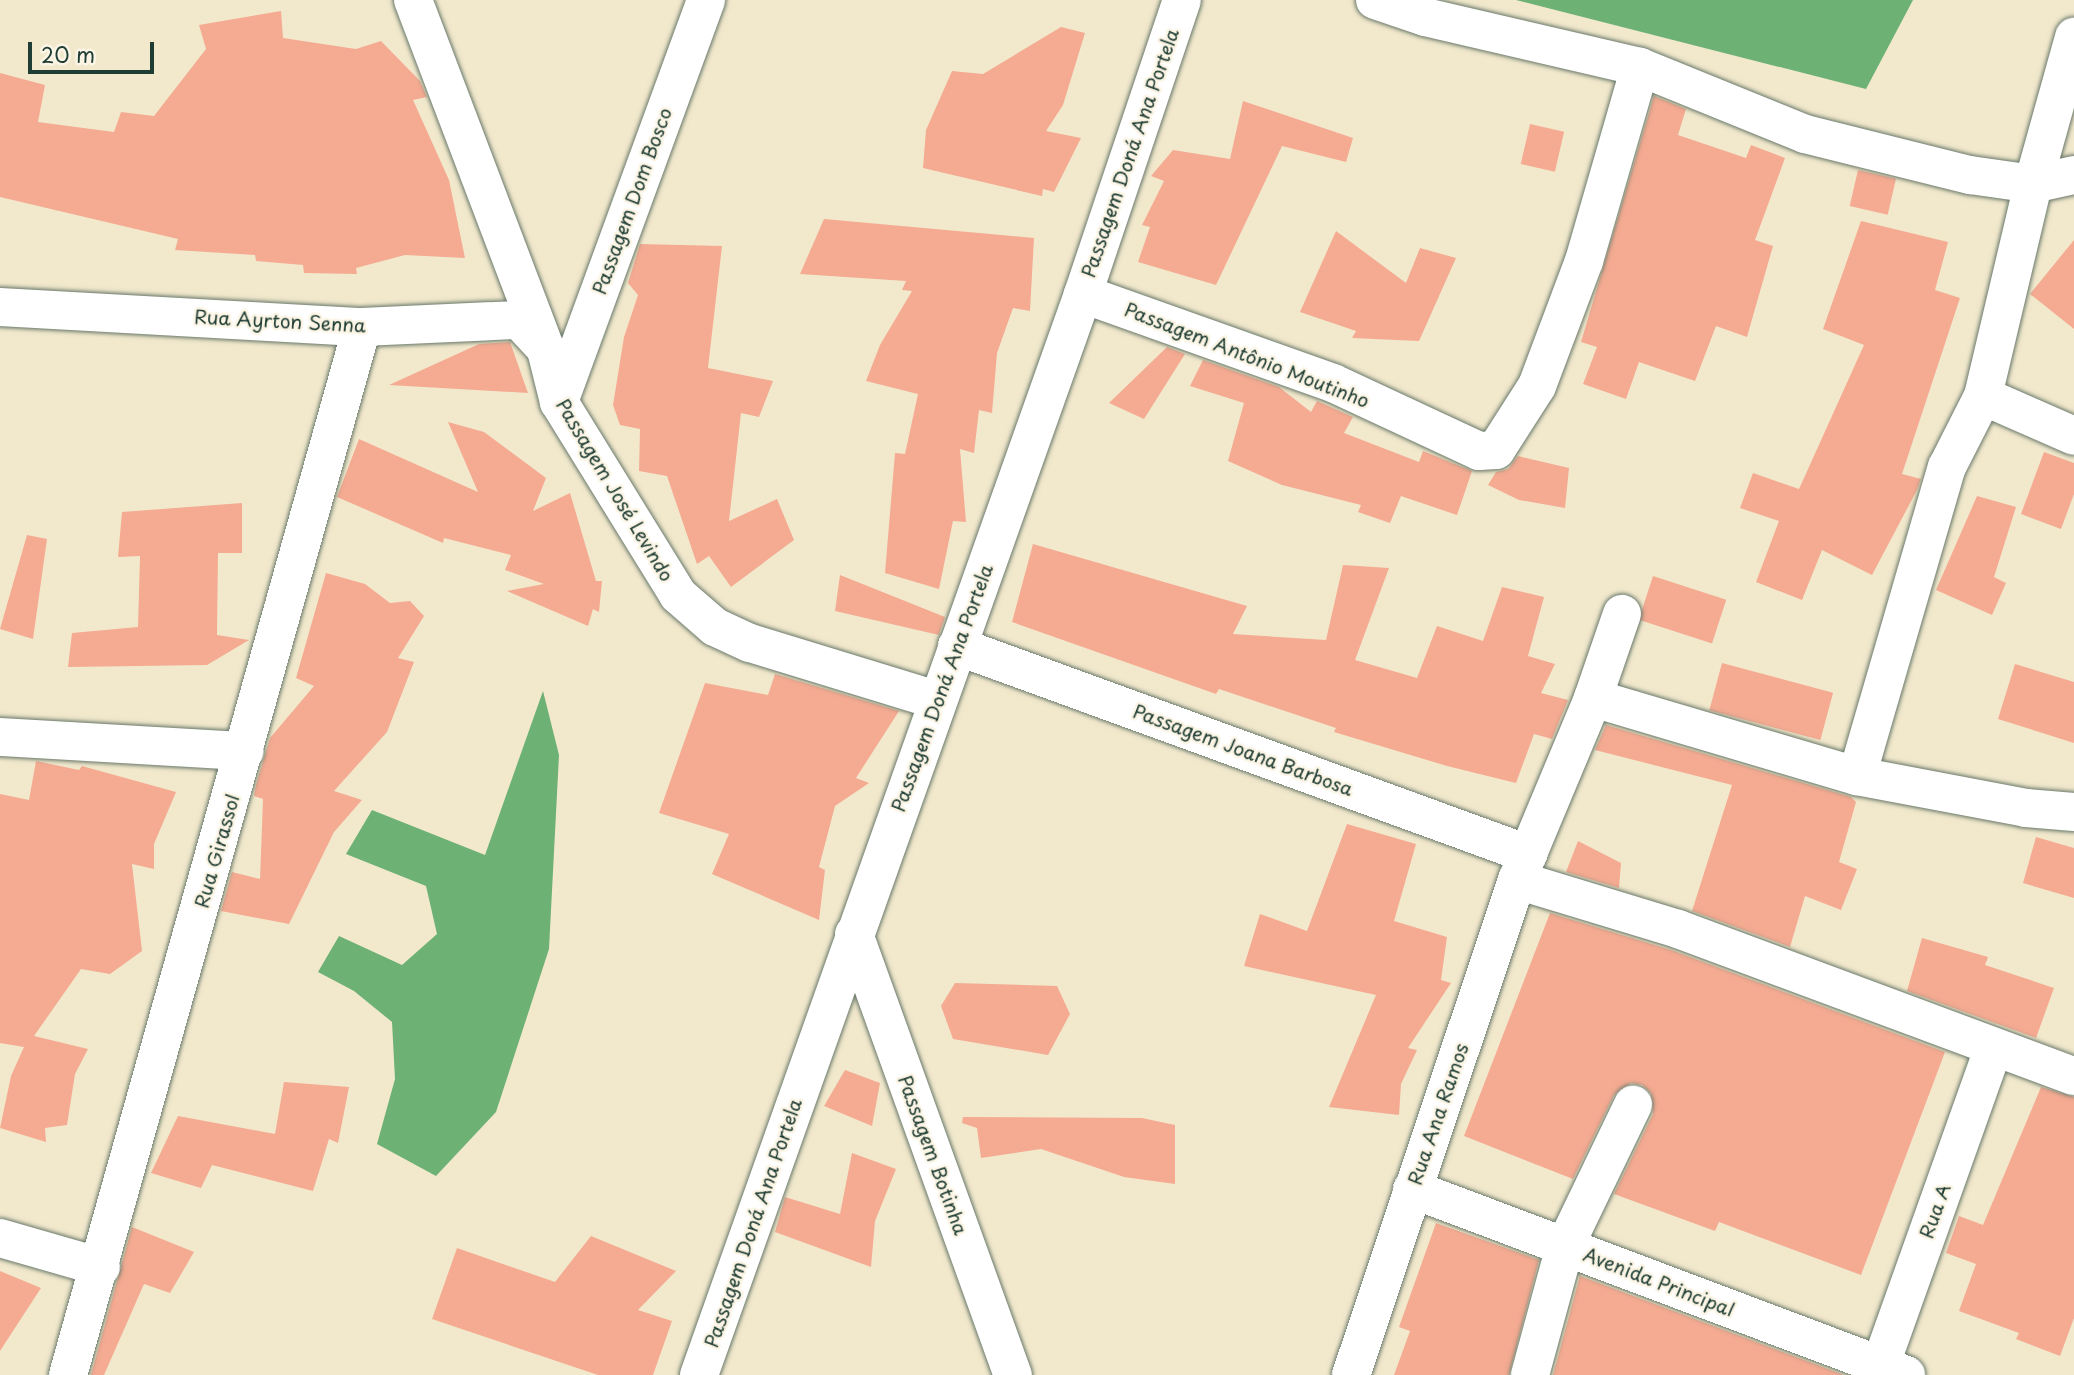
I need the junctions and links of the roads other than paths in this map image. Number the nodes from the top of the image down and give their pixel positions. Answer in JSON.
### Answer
{"nodes":[{"id":1,"x":413,"y":0,"type":"edge"},
{"id":2,"x":706,"y":0,"type":"edge"},
{"id":3,"x":1182,"y":0,"type":"edge"},
{"id":4,"x":1375,"y":0,"type":"edge"},
{"id":5,"x":2074,"y":37,"type":"edge"},
{"id":6,"x":1640,"y":67,"type":"junction"},
{"id":7,"x":2074,"y":174,"type":"edge"},
{"id":8,"x":2033,"y":184,"type":"junction"},
{"id":9,"x":1083,"y":294,"type":"junction"},
{"id":10,"x":0,"y":307,"type":"edge"},
{"id":11,"x":362,"y":327,"type":"junction"},
{"id":12,"x":546,"y":350,"type":"junction"},
{"id":13,"x":1983,"y":396,"type":"junction"},
{"id":14,"x":559,"y":402,"type":"junction"},
{"id":15,"x":2074,"y":436,"type":"edge"},
{"id":16,"x":1622,"y":614,"type":"dead end"},
{"id":17,"x":957,"y":646,"type":"junction"},
{"id":18,"x":1593,"y":698,"type":"junction"},
{"id":19,"x":937,"y":700,"type":"junction"},
{"id":20,"x":0,"y":737,"type":"edge"},
{"id":21,"x":245,"y":751,"type":"junction"},
{"id":22,"x":1857,"y":776,"type":"junction"},
{"id":23,"x":2074,"y":812,"type":"edge"},
{"id":24,"x":1523,"y":867,"type":"junction"},
{"id":25,"x":854,"y":934,"type":"junction"},
{"id":26,"x":1994,"y":1047,"type":"junction"},
{"id":27,"x":2074,"y":1076,"type":"edge"},
{"id":28,"x":1633,"y":1105,"type":"dead end"},
{"id":29,"x":1412,"y":1189,"type":"junction"},
{"id":30,"x":0,"y":1238,"type":"edge"},
{"id":31,"x":1565,"y":1246,"type":"junction"},
{"id":32,"x":101,"y":1267,"type":"junction"},
{"id":33,"x":1888,"y":1372,"type":"edge"},
{"id":34,"x":68,"y":1375,"type":"edge"},
{"id":35,"x":699,"y":1375,"type":"edge"},
{"id":36,"x":1013,"y":1375,"type":"edge"},
{"id":37,"x":1351,"y":1375,"type":"edge"},
{"id":38,"x":1530,"y":1375,"type":"edge"}],
"edges":[{"from":1,"to":12,"type":"street","name":"Passagem José Levindo"},
{"from":2,"to":14,"type":"street","name":"Passagem Dom Bosco"},
{"from":3,"to":9,"type":"street","name":"Passagem Doná Ana Portela"},
{"from":4,"to":6,"type":"street"},
{"from":5,"to":8,"type":"street"},
{"from":6,"to":8,"type":"street"},
{"from":6,"to":9,"type":"street","name":"Passagem Antônio Moutinho"},
{"from":7,"to":8,"type":"street"},
{"from":8,"to":13,"type":"street"},
{"from":9,"to":17,"type":"street","name":"Passagem Doná Ana Portela"},
{"from":10,"to":11,"type":"street","name":"Rua Ayrton Senna"},
{"from":11,"to":12,"type":"street","name":"Rua Ayrton Senna"},
{"from":11,"to":21,"type":"street","name":"Rua Girassol"},
{"from":12,"to":14,"type":"street","name":"Passagem José Levindo"},
{"from":13,"to":15,"type":"street"},
{"from":13,"to":22,"type":"street"},
{"from":14,"to":19,"type":"street","name":"Passagem José Levindo"},
{"from":16,"to":18,"type":"street","name":"Rua Ana Ramos"},
{"from":17,"to":19,"type":"street","name":"Passagem Doná Ana Portela"},
{"from":17,"to":24,"type":"street","name":"Passagem Joana Barbosa"},
{"from":18,"to":22,"type":"street"},
{"from":18,"to":24,"type":"street","name":"Rua Ana Ramos"},
{"from":19,"to":25,"type":"street","name":"Passagem Doná Ana Portela"},
{"from":20,"to":21,"type":"street"},
{"from":21,"to":32,"type":"street","name":"Rua Girassol"},
{"from":22,"to":23,"type":"street"},
{"from":24,"to":26,"type":"street","name":"Passagem Joana Barbosa"},
{"from":24,"to":29,"type":"street","name":"Rua Ana Ramos"},
{"from":25,"to":35,"type":"street","name":"Passagem Doná Ana Portela"},
{"from":25,"to":36,"type":"street","name":"Passagem Botinha"},
{"from":26,"to":27,"type":"street","name":"Passagem Joana Barbosa"},
{"from":26,"to":33,"type":"street","name":"Rua A"},
{"from":28,"to":31,"type":"street"},
{"from":29,"to":31,"type":"street","name":"Avenida Principal"},
{"from":29,"to":37,"type":"street","name":"Rua Ana Ramos"},
{"from":30,"to":32,"type":"street"},
{"from":31,"to":33,"type":"street","name":"Avenida Principal"},
{"from":31,"to":38,"type":"street"},
{"from":32,"to":34,"type":"street","name":"Rua Girassol"}]}
